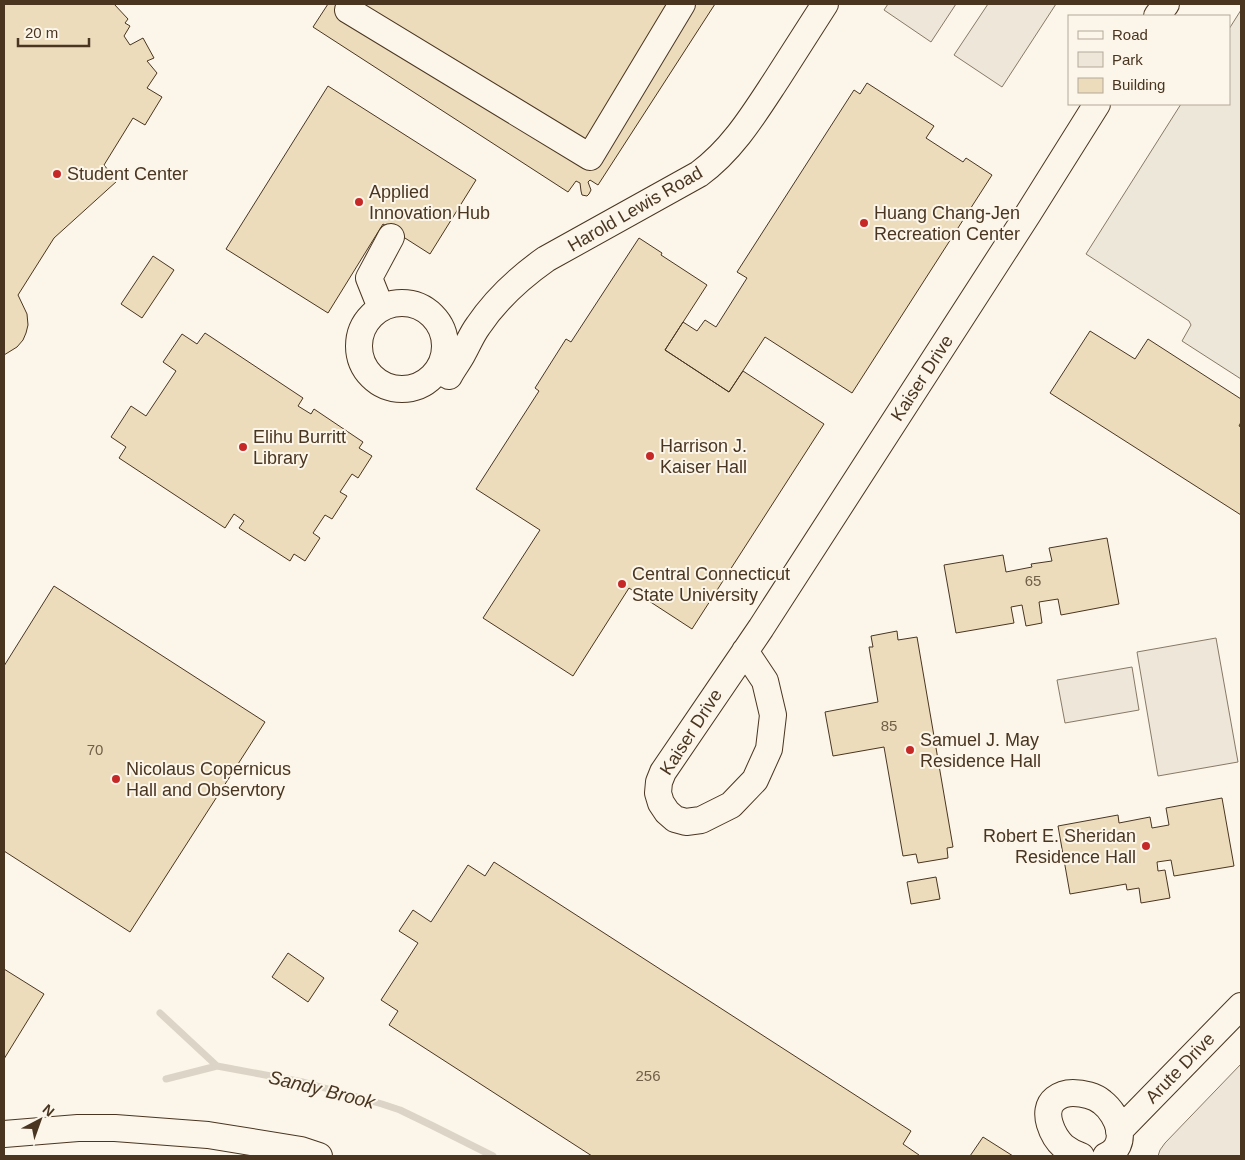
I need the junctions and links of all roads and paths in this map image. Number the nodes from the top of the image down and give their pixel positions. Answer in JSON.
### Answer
{"nodes":[{"id":1,"x":352,"y":4,"type":"edge"},
{"id":2,"x":682,"y":4,"type":"edge"},
{"id":3,"x":825,"y":4,"type":"edge"},
{"id":4,"x":1166,"y":4,"type":"edge"},
{"id":5,"x":1159,"y":15,"type":"edge"},
{"id":6,"x":1096,"y":105,"type":"edge"},
{"id":7,"x":391,"y":237,"type":"dead end"},
{"id":8,"x":381,"y":308,"type":"junction"},
{"id":9,"x":444,"y":373,"type":"junction"},
{"id":10,"x":745,"y":651,"type":"junction"},
{"id":11,"x":1241,"y":1006,"type":"edge"},
{"id":12,"x":1119,"y":1131,"type":"junction"},
{"id":13,"x":4,"y":1134,"type":"edge"},
{"id":14,"x":319,"y":1156,"type":"edge"},
{"id":15,"x":1081,"y":1156,"type":"edge"},
{"id":16,"x":1106,"y":1156,"type":"edge"}],
"edges":[{"from":1,"to":2,"type":"street"},
{"from":3,"to":9,"type":"street","name":"Harold Lewis Road"},
{"from":4,"to":5,"type":"street"},
{"from":6,"to":10,"type":"street","name":"Kaiser Drive"},
{"from":7,"to":8,"type":"street"},
{"from":8,"to":9,"type":"street"},
{"from":8,"to":9,"type":"street"},
{"from":10,"to":10,"type":"street","name":"Kaiser Drive"},
{"from":11,"to":12,"type":"street","name":"Arute Drive"},
{"from":12,"to":15,"type":"street"},
{"from":12,"to":16,"type":"street"},
{"from":13,"to":14,"type":"street"}]}
